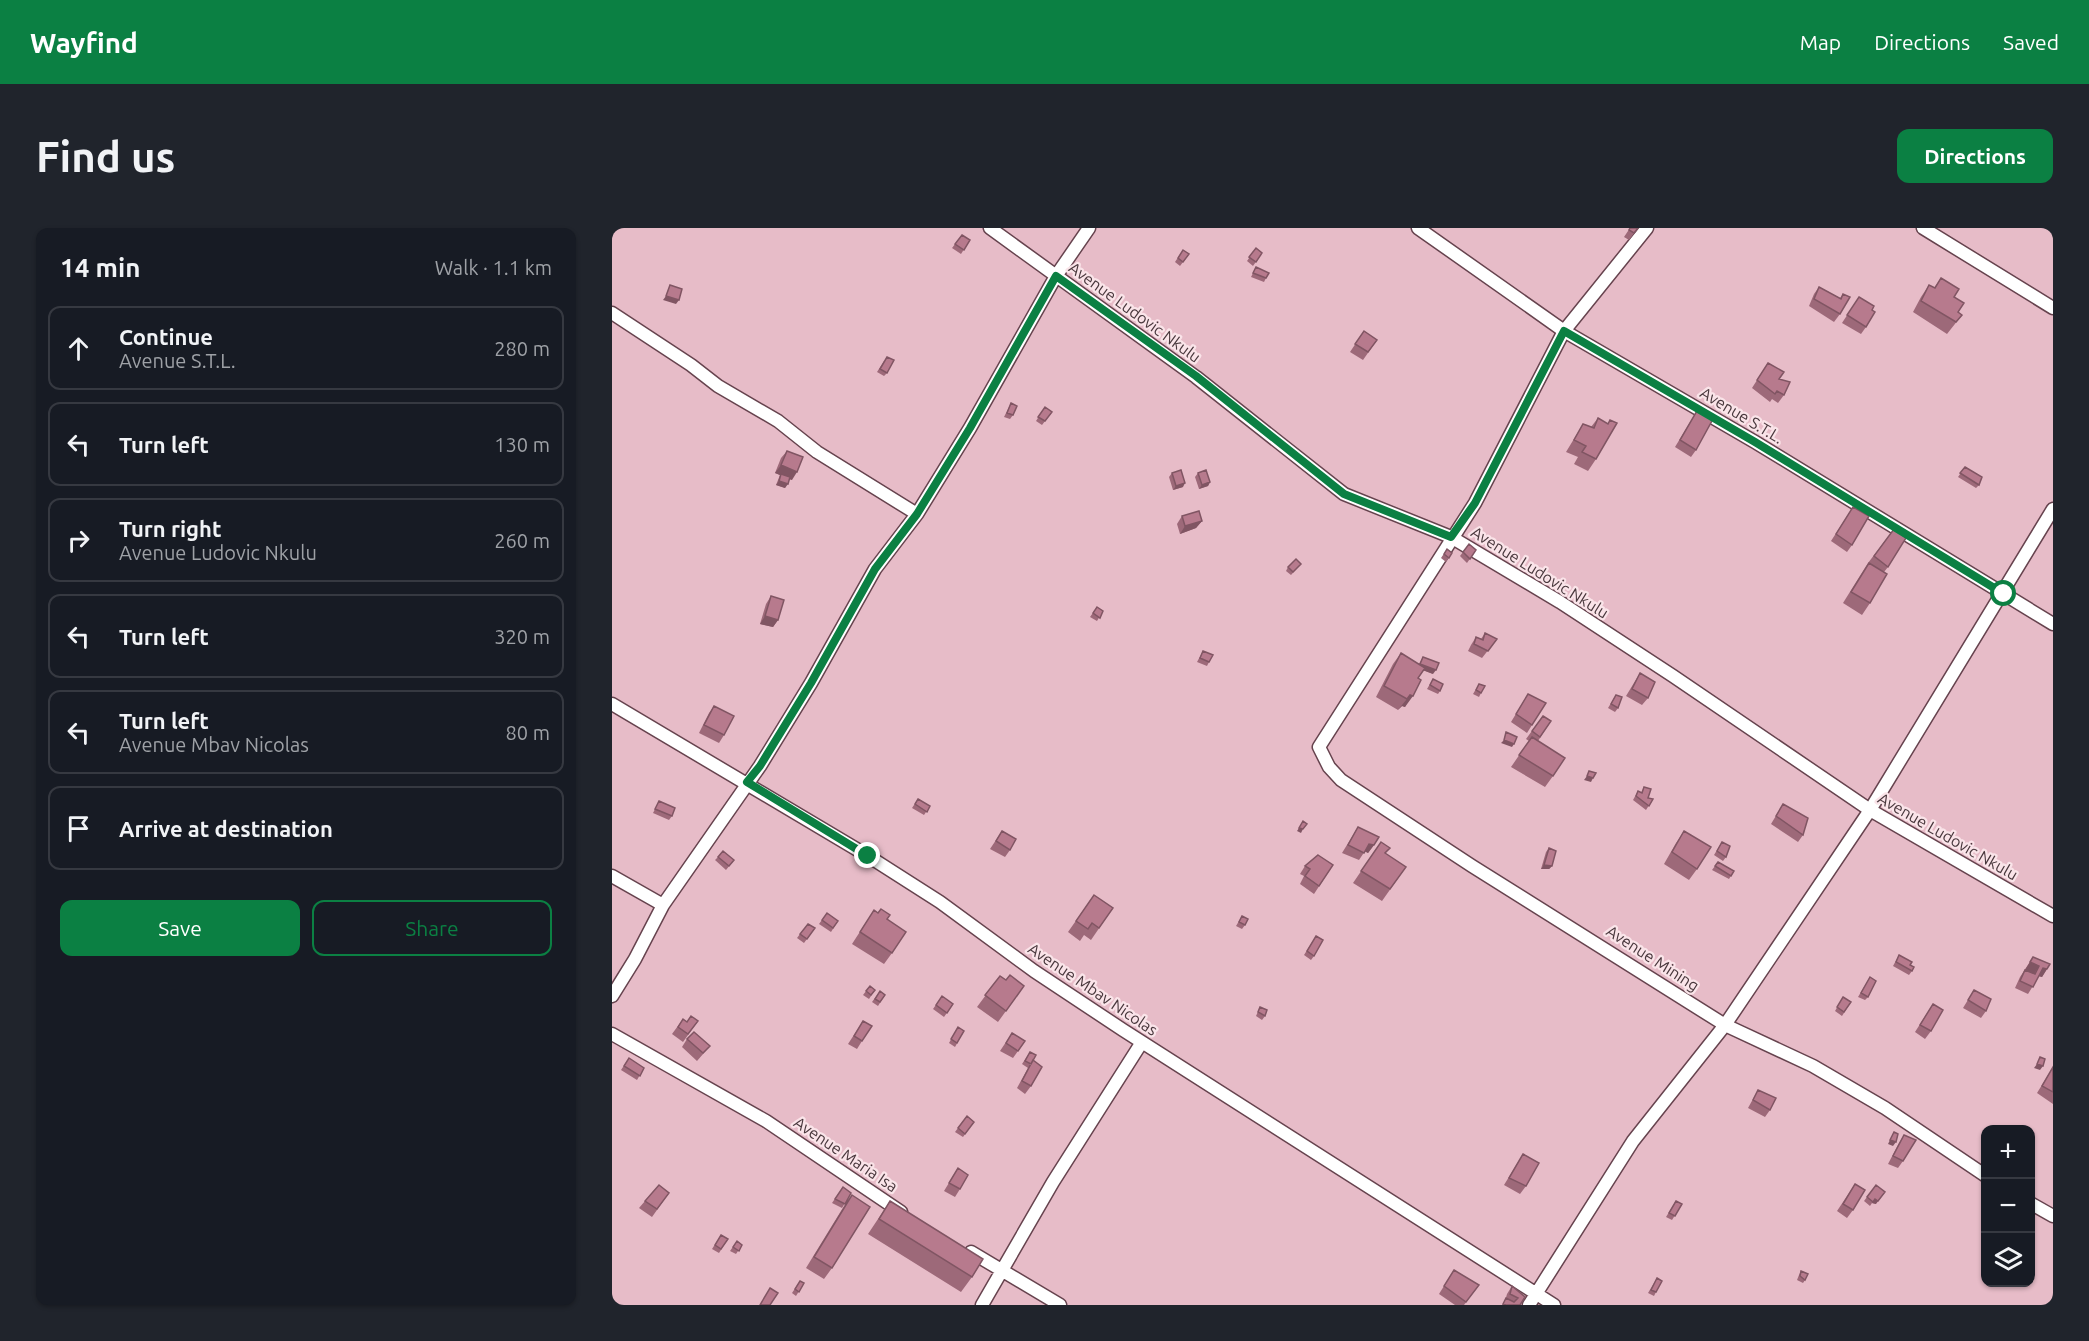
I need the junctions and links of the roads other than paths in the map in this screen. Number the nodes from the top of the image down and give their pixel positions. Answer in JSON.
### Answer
{"nodes":[{"id":1,"x":990,"y":228,"type":"edge"},
{"id":2,"x":1089,"y":228,"type":"edge"},
{"id":3,"x":1418,"y":228,"type":"edge"},
{"id":4,"x":1647,"y":228,"type":"edge"},
{"id":5,"x":1923,"y":228,"type":"edge"},
{"id":6,"x":1056,"y":276,"type":"junction"},
{"id":7,"x":2053,"y":308,"type":"edge"},
{"id":8,"x":612,"y":313,"type":"edge"},
{"id":9,"x":1564,"y":331,"type":"junction"},
{"id":10,"x":2053,"y":509,"type":"edge"},
{"id":11,"x":917,"y":514,"type":"junction"},
{"id":12,"x":1451,"y":537,"type":"junction"},
{"id":13,"x":2004,"y":594,"type":"junction"},
{"id":14,"x":2053,"y":624,"type":"edge"},
{"id":15,"x":612,"y":704,"type":"edge"},
{"id":16,"x":747,"y":782,"type":"junction"},
{"id":17,"x":1870,"y":810,"type":"junction"},
{"id":18,"x":612,"y":876,"type":"edge"},
{"id":19,"x":663,"y":905,"type":"junction"},
{"id":20,"x":2053,"y":916,"type":"edge"},
{"id":21,"x":612,"y":996,"type":"edge"},
{"id":22,"x":1725,"y":1025,"type":"junction"},
{"id":23,"x":612,"y":1034,"type":"edge"},
{"id":24,"x":1142,"y":1042,"type":"junction"},
{"id":25,"x":1981,"y":1173,"type":"edge"},
{"id":26,"x":2035,"y":1205,"type":"edge"},
{"id":27,"x":2053,"y":1216,"type":"edge"},
{"id":28,"x":912,"y":1218,"type":"edge"},
{"id":29,"x":963,"y":1248,"type":"edge"},
{"id":30,"x":1003,"y":1272,"type":"junction"},
{"id":31,"x":1537,"y":1293,"type":"junction"},
{"id":32,"x":982,"y":1305,"type":"edge"},
{"id":33,"x":1060,"y":1305,"type":"edge"},
{"id":34,"x":1529,"y":1305,"type":"edge"},
{"id":35,"x":1554,"y":1305,"type":"edge"}],
"edges":[{"from":1,"to":6,"type":"street","name":"Avenue Ludovic Nkulu"},
{"from":2,"to":6,"type":"street"},
{"from":3,"to":9,"type":"street","name":"Avenue S.T.L."},
{"from":4,"to":9,"type":"street"},
{"from":5,"to":7,"type":"street"},
{"from":6,"to":11,"type":"street"},
{"from":6,"to":12,"type":"street","name":"Avenue Ludovic Nkulu"},
{"from":8,"to":11,"type":"street"},
{"from":9,"to":12,"type":"street"},
{"from":9,"to":13,"type":"street","name":"Avenue S.T.L."},
{"from":10,"to":13,"type":"street"},
{"from":11,"to":16,"type":"street"},
{"from":12,"to":17,"type":"street","name":"Avenue Ludovic Nkulu"},
{"from":12,"to":22,"type":"street","name":"Avenue Mining"},
{"from":13,"to":14,"type":"street","name":"Avenue S.T.L."},
{"from":13,"to":17,"type":"street"},
{"from":15,"to":16,"type":"street","name":"Avenue Mbav Nicolas"},
{"from":16,"to":19,"type":"street"},
{"from":16,"to":24,"type":"street","name":"Avenue Mbav Nicolas"},
{"from":17,"to":20,"type":"street","name":"Avenue Ludovic Nkulu"},
{"from":17,"to":22,"type":"street"},
{"from":18,"to":19,"type":"street"},
{"from":19,"to":21,"type":"street"},
{"from":22,"to":25,"type":"street","name":"Avenue Mining"},
{"from":22,"to":31,"type":"street"},
{"from":23,"to":28,"type":"street","name":"Avenue Maria Isa"},
{"from":24,"to":30,"type":"street"},
{"from":24,"to":31,"type":"street","name":"Avenue Mbav Nicolas"},
{"from":26,"to":27,"type":"street"},
{"from":29,"to":30,"type":"street"},
{"from":30,"to":32,"type":"street"},
{"from":30,"to":33,"type":"street"},
{"from":31,"to":34,"type":"street"},
{"from":31,"to":35,"type":"street","name":"Avenue Mbav Nicolas"}]}
